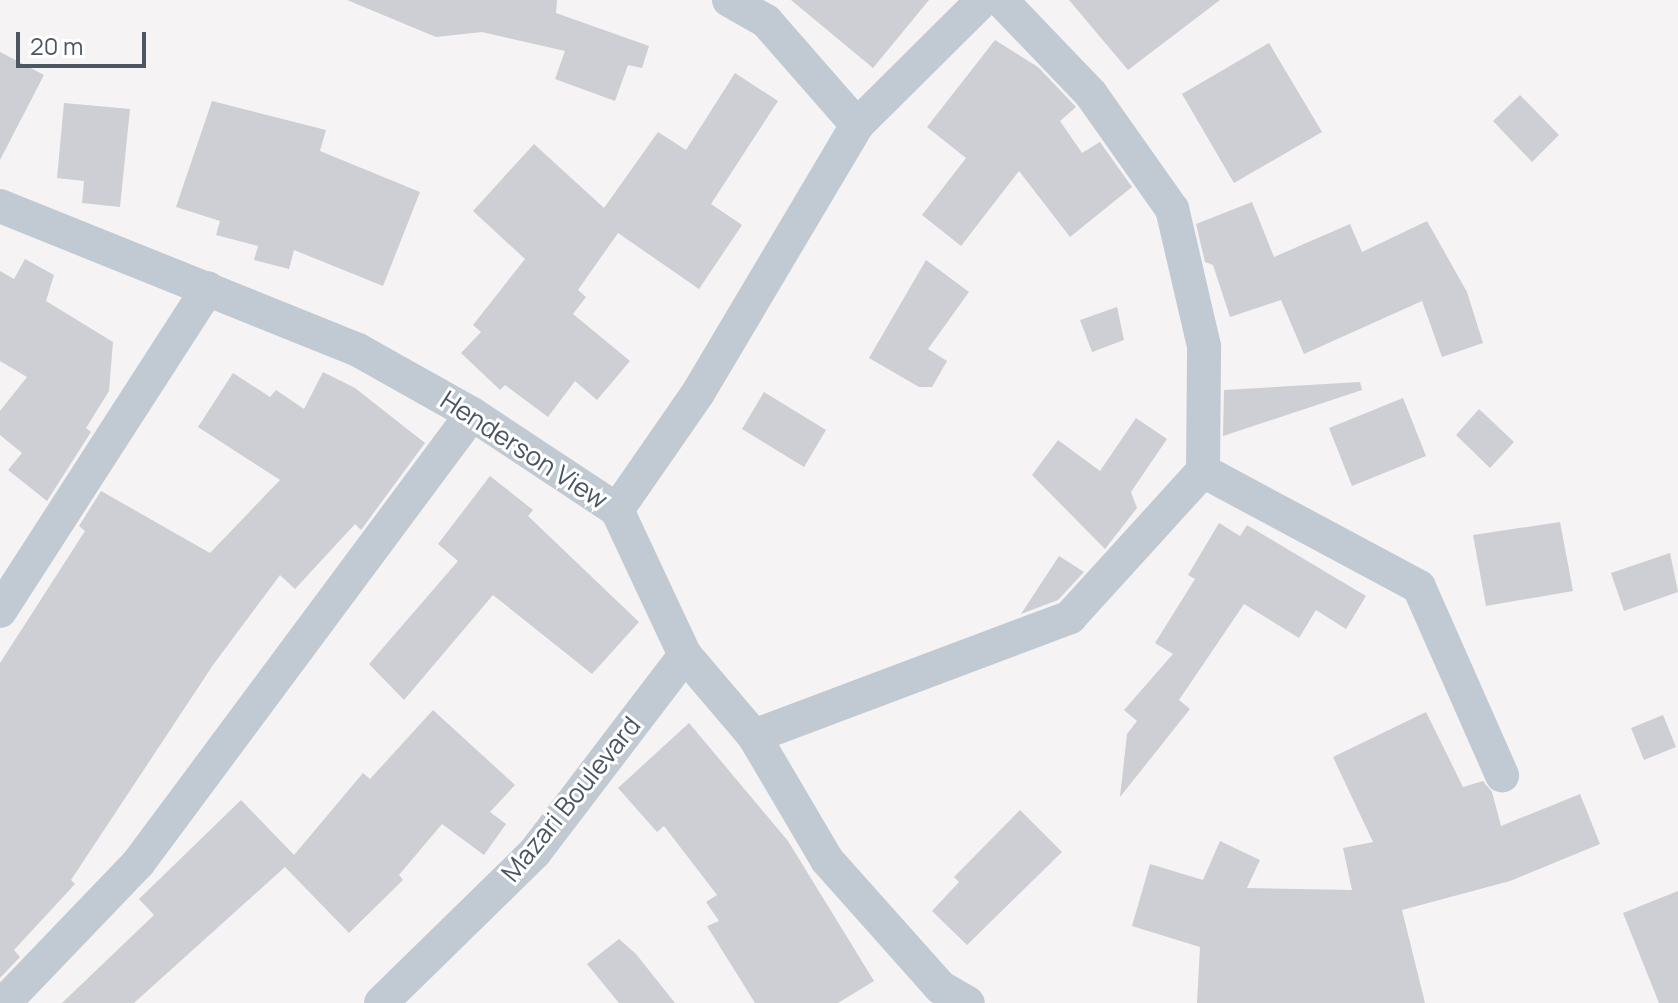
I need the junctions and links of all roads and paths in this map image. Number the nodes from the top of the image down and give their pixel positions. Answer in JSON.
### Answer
{"nodes":[{"id":1,"x":729,"y":0,"type":"edge"},
{"id":2,"x":983,"y":0,"type":"edge"},
{"id":3,"x":1001,"y":0,"type":"edge"},
{"id":4,"x":857,"y":125,"type":"junction"},
{"id":5,"x":0,"y":206,"type":"edge"},
{"id":6,"x":208,"y":288,"type":"junction"},
{"id":7,"x":472,"y":414,"type":"junction"},
{"id":8,"x":1203,"y":471,"type":"junction"},
{"id":9,"x":617,"y":510,"type":"junction"},
{"id":10,"x":0,"y":611,"type":"edge"},
{"id":11,"x":685,"y":655,"type":"junction"},
{"id":12,"x":754,"y":736,"type":"junction"},
{"id":13,"x":1502,"y":775,"type":"dead end"},
{"id":14,"x":4,"y":1003,"type":"edge"},
{"id":15,"x":381,"y":1003,"type":"edge"},
{"id":16,"x":968,"y":1003,"type":"edge"}],
"edges":[{"from":1,"to":4,"type":"street"},
{"from":2,"to":4,"type":"street"},
{"from":3,"to":8,"type":"street"},
{"from":4,"to":9,"type":"street"},
{"from":5,"to":6,"type":"street","name":"Henderson View"},
{"from":6,"to":7,"type":"street","name":"Henderson View"},
{"from":6,"to":10,"type":"street"},
{"from":7,"to":9,"type":"street","name":"Henderson View"},
{"from":7,"to":14,"type":"street"},
{"from":8,"to":12,"type":"street"},
{"from":8,"to":13,"type":"street"},
{"from":9,"to":11,"type":"street","name":"Henderson View"},
{"from":11,"to":12,"type":"street","name":"Henderson View"},
{"from":11,"to":15,"type":"street","name":"Mazari Boulevard"},
{"from":12,"to":16,"type":"street","name":"Henderson View"}]}
